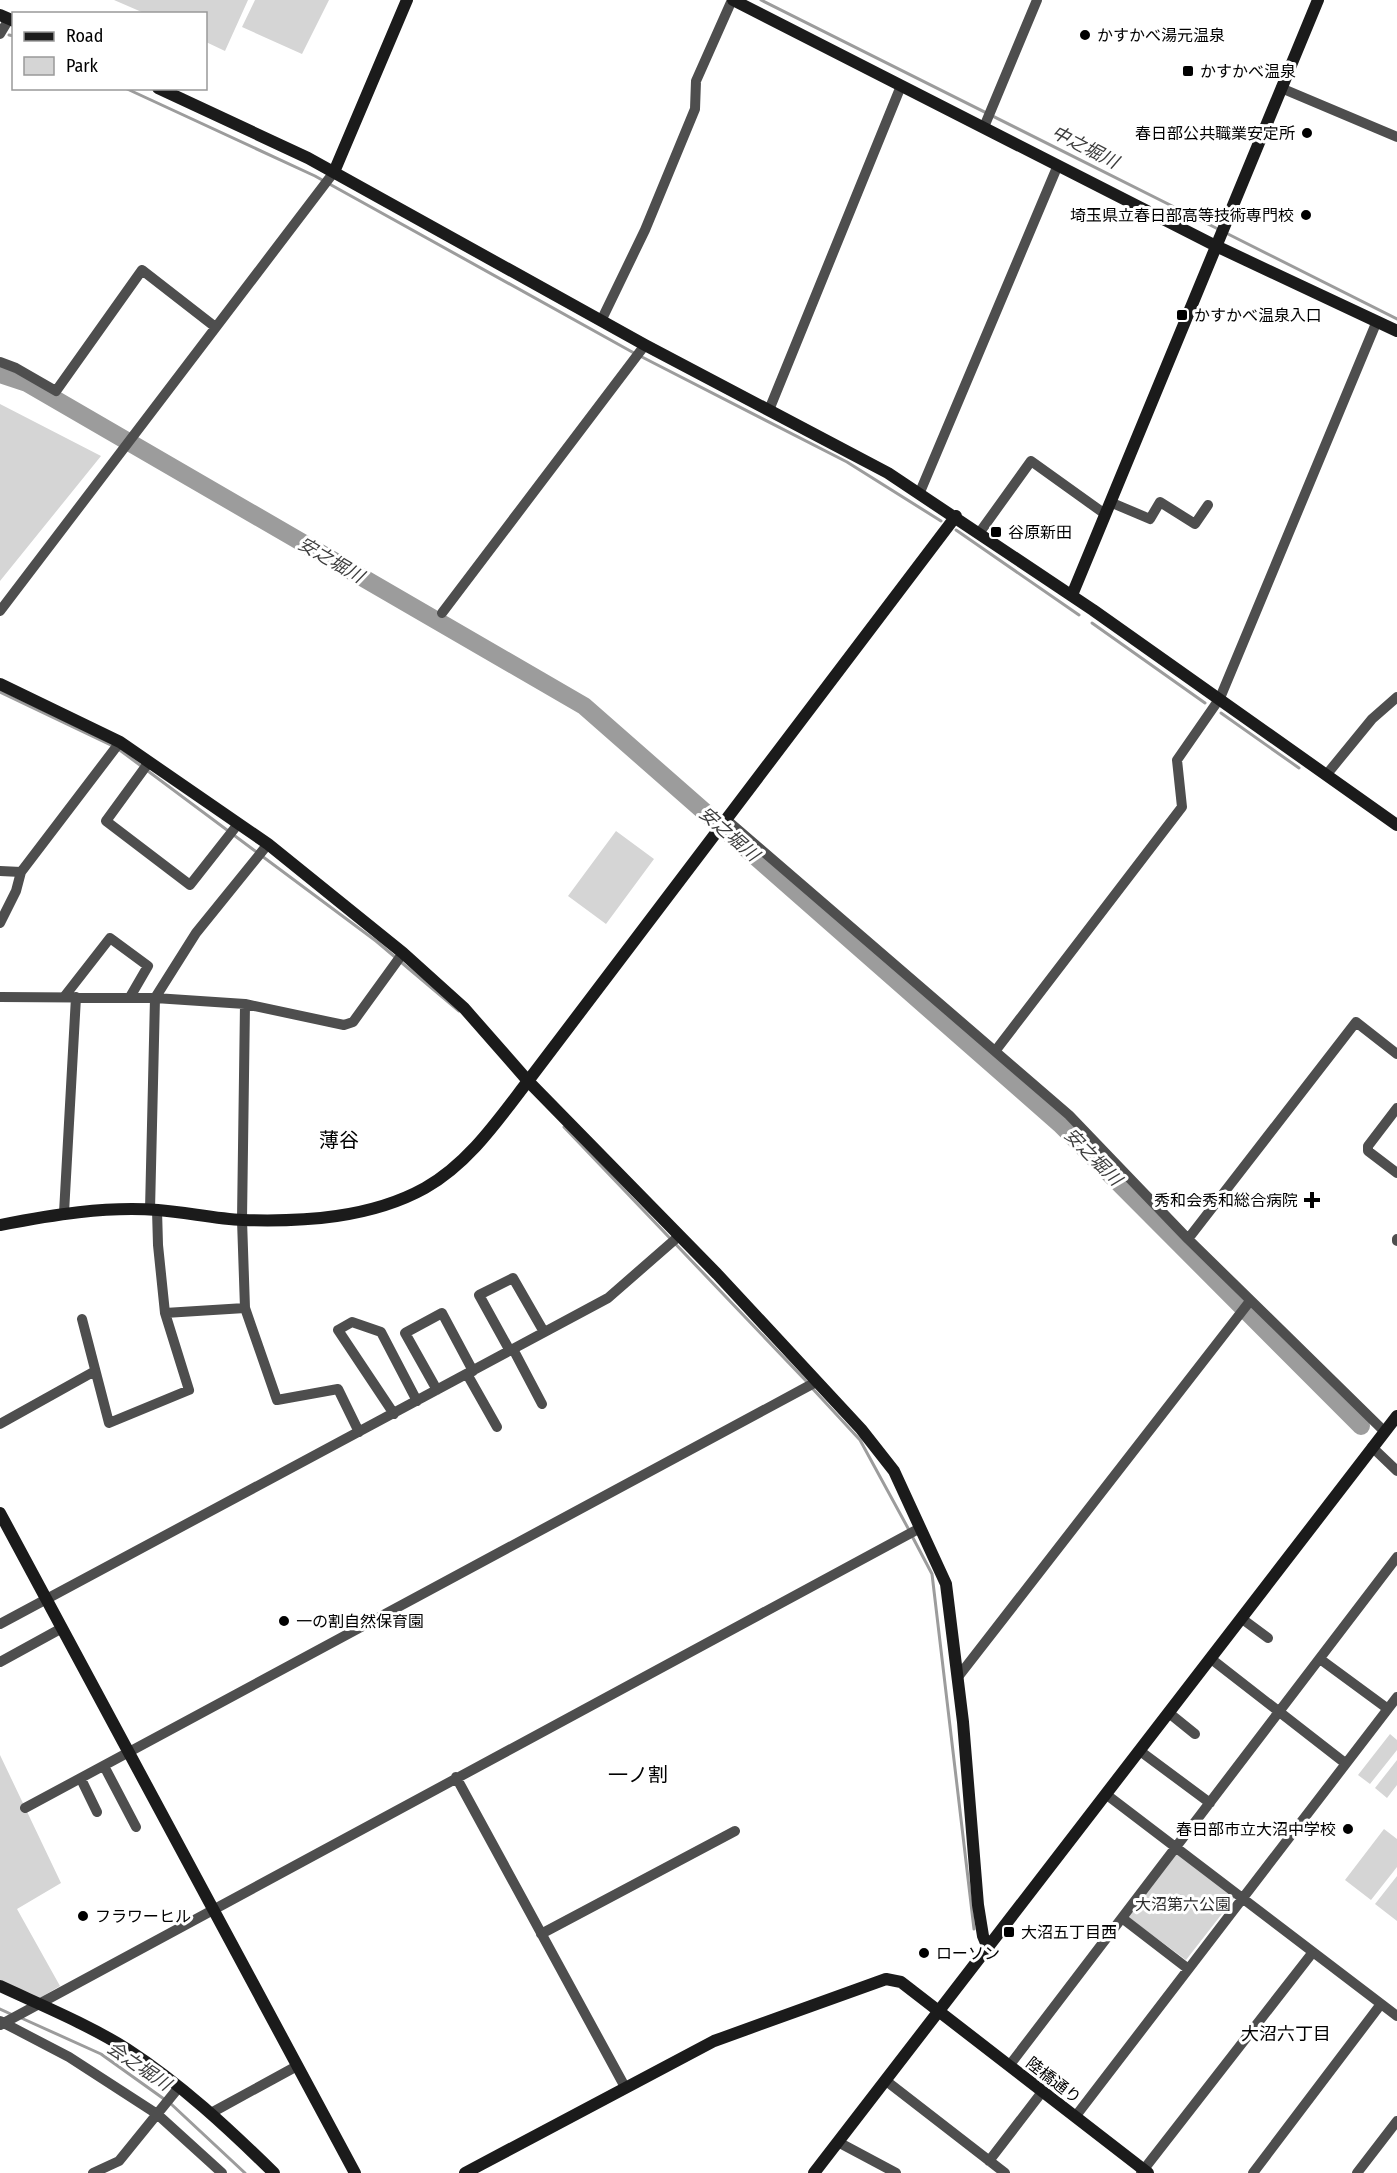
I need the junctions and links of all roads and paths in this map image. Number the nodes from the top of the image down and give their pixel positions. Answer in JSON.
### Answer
{"nodes":[{"id":1,"x":407,"y":0,"type":"edge"},
{"id":2,"x":732,"y":0,"type":"edge"},
{"id":3,"x":1036,"y":0,"type":"edge"},
{"id":4,"x":1318,"y":0,"type":"edge"},
{"id":5,"x":748,"y":4,"type":"edge"},
{"id":6,"x":8,"y":18,"type":"edge"},
{"id":7,"x":0,"y":34,"type":"edge"},
{"id":8,"x":902,"y":86,"type":"junction"},
{"id":9,"x":1281,"y":87,"type":"junction"},
{"id":10,"x":162,"y":90,"type":"edge"},
{"id":11,"x":986,"y":124,"type":"junction"},
{"id":12,"x":1397,"y":137,"type":"edge"},
{"id":13,"x":1058,"y":165,"type":"junction"},
{"id":14,"x":332,"y":174,"type":"junction"},
{"id":15,"x":1216,"y":246,"type":"junction"},
{"id":16,"x":601,"y":321,"type":"junction"},
{"id":17,"x":1377,"y":321,"type":"junction"},
{"id":18,"x":214,"y":326,"type":"junction"},
{"id":19,"x":1397,"y":331,"type":"edge"},
{"id":20,"x":643,"y":347,"type":"junction"},
{"id":21,"x":0,"y":362,"type":"edge"},
{"id":22,"x":769,"y":410,"type":"junction"},
{"id":23,"x":920,"y":492,"type":"junction"},
{"id":24,"x":1208,"y":505,"type":"dead end"},
{"id":25,"x":1108,"y":508,"type":"junction"},
{"id":26,"x":956,"y":516,"type":"junction"},
{"id":27,"x":980,"y":532,"type":"junction"},
{"id":28,"x":1072,"y":595,"type":"junction"},
{"id":29,"x":0,"y":611,"type":"edge"},
{"id":30,"x":442,"y":613,"type":"dead end"},
{"id":31,"x":0,"y":684,"type":"edge"},
{"id":32,"x":1397,"y":697,"type":"edge"},
{"id":33,"x":1220,"y":698,"type":"junction"},
{"id":34,"x":120,"y":742,"type":"junction"},
{"id":35,"x":149,"y":762,"type":"junction"},
{"id":36,"x":1326,"y":774,"type":"junction"},
{"id":37,"x":728,"y":821,"type":"junction"},
{"id":38,"x":238,"y":824,"type":"junction"},
{"id":39,"x":1397,"y":825,"type":"edge"},
{"id":40,"x":268,"y":844,"type":"junction"},
{"id":41,"x":0,"y":871,"type":"edge"},
{"id":42,"x":21,"y":872,"type":"junction"},
{"id":43,"x":0,"y":924,"type":"edge"},
{"id":44,"x":403,"y":953,"type":"junction"},
{"id":45,"x":0,"y":997,"type":"edge"},
{"id":46,"x":64,"y":997,"type":"junction"},
{"id":47,"x":76,"y":997,"type":"junction"},
{"id":48,"x":130,"y":997,"type":"junction"},
{"id":49,"x":155,"y":998,"type":"junction"},
{"id":50,"x":245,"y":1004,"type":"junction"},
{"id":51,"x":996,"y":1050,"type":"junction"},
{"id":52,"x":1397,"y":1054,"type":"edge"},
{"id":53,"x":528,"y":1081,"type":"junction"},
{"id":54,"x":1397,"y":1108,"type":"edge"},
{"id":55,"x":1397,"y":1173,"type":"edge"},
{"id":56,"x":154,"y":1210,"type":"junction"},
{"id":57,"x":64,"y":1213,"type":"junction"},
{"id":58,"x":242,"y":1220,"type":"junction"},
{"id":59,"x":0,"y":1225,"type":"edge"},
{"id":60,"x":679,"y":1236,"type":"junction"},
{"id":61,"x":1188,"y":1239,"type":"junction"},
{"id":62,"x":1250,"y":1302,"type":"junction"},
{"id":63,"x":245,"y":1308,"type":"junction"},
{"id":64,"x":165,"y":1313,"type":"junction"},
{"id":65,"x":82,"y":1319,"type":"dead end"},
{"id":66,"x":544,"y":1332,"type":"junction"},
{"id":67,"x":511,"y":1350,"type":"junction"},
{"id":68,"x":95,"y":1371,"type":"junction"},
{"id":69,"x":470,"y":1372,"type":"junction"},
{"id":70,"x":816,"y":1382,"type":"junction"},
{"id":71,"x":437,"y":1390,"type":"junction"},
{"id":72,"x":417,"y":1401,"type":"junction"},
{"id":73,"x":542,"y":1404,"type":"dead end"},
{"id":74,"x":394,"y":1414,"type":"junction"},
{"id":75,"x":1397,"y":1416,"type":"edge"},
{"id":76,"x":0,"y":1424,"type":"edge"},
{"id":77,"x":497,"y":1427,"type":"dead end"},
{"id":78,"x":359,"y":1432,"type":"junction"},
{"id":79,"x":1385,"y":1432,"type":"junction"},
{"id":80,"x":1372,"y":1447,"type":"junction"},
{"id":81,"x":1397,"y":1471,"type":"edge"},
{"id":82,"x":0,"y":1513,"type":"edge"},
{"id":83,"x":920,"y":1528,"type":"junction"},
{"id":84,"x":1397,"y":1557,"type":"edge"},
{"id":85,"x":46,"y":1599,"type":"junction"},
{"id":86,"x":1241,"y":1618,"type":"junction"},
{"id":87,"x":0,"y":1624,"type":"edge"},
{"id":88,"x":62,"y":1628,"type":"junction"},
{"id":89,"x":1268,"y":1638,"type":"dead end"},
{"id":90,"x":1210,"y":1658,"type":"junction"},
{"id":91,"x":1320,"y":1659,"type":"junction"},
{"id":92,"x":0,"y":1662,"type":"edge"},
{"id":93,"x":958,"y":1677,"type":"junction"},
{"id":94,"x":1397,"y":1697,"type":"edge"},
{"id":95,"x":1388,"y":1709,"type":"junction"},
{"id":96,"x":1279,"y":1711,"type":"junction"},
{"id":97,"x":1168,"y":1713,"type":"junction"},
{"id":98,"x":1195,"y":1734,"type":"dead end"},
{"id":99,"x":1140,"y":1751,"type":"junction"},
{"id":100,"x":129,"y":1753,"type":"junction"},
{"id":101,"x":1345,"y":1763,"type":"junction"},
{"id":102,"x":104,"y":1766,"type":"junction"},
{"id":103,"x":456,"y":1777,"type":"junction"},
{"id":104,"x":81,"y":1779,"type":"junction"},
{"id":105,"x":1107,"y":1795,"type":"junction"},
{"id":106,"x":1210,"y":1803,"type":"junction"},
{"id":107,"x":25,"y":1808,"type":"dead end"},
{"id":108,"x":97,"y":1812,"type":"dead end"},
{"id":109,"x":136,"y":1827,"type":"dead end"},
{"id":110,"x":735,"y":1831,"type":"dead end"},
{"id":111,"x":1176,"y":1847,"type":"junction"},
{"id":112,"x":1241,"y":1897,"type":"junction"},
{"id":113,"x":214,"y":1910,"type":"junction"},
{"id":114,"x":1122,"y":1918,"type":"junction"},
{"id":115,"x":542,"y":1934,"type":"junction"},
{"id":116,"x":988,"y":1948,"type":"junction"},
{"id":117,"x":1313,"y":1952,"type":"junction"},
{"id":118,"x":1187,"y":1968,"type":"junction"},
{"id":119,"x":0,"y":1986,"type":"edge"},
{"id":120,"x":39,"y":2004,"type":"junction"},
{"id":121,"x":1381,"y":2004,"type":"junction"},
{"id":122,"x":940,"y":2011,"type":"junction"},
{"id":123,"x":1397,"y":2016,"type":"edge"},
{"id":124,"x":4,"y":2022,"type":"edge"},
{"id":125,"x":297,"y":2066,"type":"junction"},
{"id":126,"x":1009,"y":2066,"type":"junction"},
{"id":127,"x":885,"y":2080,"type":"junction"},
{"id":128,"x":179,"y":2087,"type":"junction"},
{"id":129,"x":625,"y":2087,"type":"junction"},
{"id":130,"x":1042,"y":2092,"type":"junction"},
{"id":131,"x":159,"y":2112,"type":"junction"},
{"id":132,"x":211,"y":2113,"type":"junction"},
{"id":133,"x":1075,"y":2117,"type":"junction"},
{"id":134,"x":1397,"y":2121,"type":"edge"},
{"id":135,"x":838,"y":2142,"type":"junction"},
{"id":136,"x":988,"y":2161,"type":"junction"},
{"id":137,"x":1144,"y":2172,"type":"edge"},
{"id":138,"x":93,"y":2173,"type":"edge"},
{"id":139,"x":222,"y":2173,"type":"edge"},
{"id":140,"x":274,"y":2173,"type":"edge"},
{"id":141,"x":356,"y":2173,"type":"edge"},
{"id":142,"x":465,"y":2173,"type":"edge"},
{"id":143,"x":814,"y":2173,"type":"edge"},
{"id":144,"x":896,"y":2173,"type":"edge"},
{"id":145,"x":1005,"y":2173,"type":"edge"},
{"id":146,"x":1253,"y":2173,"type":"edge"},
{"id":147,"x":1356,"y":2173,"type":"edge"}],
"edges":[{"from":1,"to":14,"type":"street"},
{"from":2,"to":5,"type":"street"},
{"from":2,"to":16,"type":"street"},
{"from":3,"to":11,"type":"street"},
{"from":4,"to":9,"type":"street"},
{"from":5,"to":8,"type":"street"},
{"from":6,"to":7,"type":"street"},
{"from":8,"to":11,"type":"street"},
{"from":8,"to":22,"type":"street"},
{"from":9,"to":12,"type":"street"},
{"from":9,"to":15,"type":"street"},
{"from":10,"to":14,"type":"street"},
{"from":11,"to":13,"type":"street"},
{"from":13,"to":15,"type":"street"},
{"from":13,"to":23,"type":"street"},
{"from":14,"to":16,"type":"street"},
{"from":14,"to":18,"type":"street"},
{"from":15,"to":17,"type":"street"},
{"from":15,"to":25,"type":"street"},
{"from":16,"to":20,"type":"street"},
{"from":17,"to":19,"type":"street"},
{"from":17,"to":33,"type":"street"},
{"from":18,"to":21,"type":"street"},
{"from":18,"to":29,"type":"street"},
{"from":20,"to":22,"type":"street"},
{"from":20,"to":30,"type":"street"},
{"from":22,"to":23,"type":"street"},
{"from":23,"to":26,"type":"street"},
{"from":24,"to":25,"type":"street"},
{"from":25,"to":27,"type":"street"},
{"from":25,"to":28,"type":"street"},
{"from":26,"to":27,"type":"street"},
{"from":26,"to":37,"type":"street"},
{"from":27,"to":28,"type":"street"},
{"from":28,"to":33,"type":"street"},
{"from":31,"to":34,"type":"street"},
{"from":32,"to":36,"type":"street"},
{"from":33,"to":36,"type":"street"},
{"from":33,"to":51,"type":"street"},
{"from":34,"to":35,"type":"street"},
{"from":34,"to":42,"type":"street"},
{"from":35,"to":38,"type":"street"},
{"from":35,"to":38,"type":"street"},
{"from":36,"to":39,"type":"street"},
{"from":37,"to":51,"type":"street"},
{"from":37,"to":53,"type":"street"},
{"from":38,"to":40,"type":"street"},
{"from":40,"to":44,"type":"street"},
{"from":40,"to":49,"type":"street"},
{"from":41,"to":42,"type":"street"},
{"from":42,"to":43,"type":"street"},
{"from":44,"to":50,"type":"street"},
{"from":44,"to":53,"type":"street"},
{"from":45,"to":46,"type":"street"},
{"from":46,"to":47,"type":"street"},
{"from":46,"to":48,"type":"street"},
{"from":47,"to":48,"type":"street"},
{"from":47,"to":57,"type":"street"},
{"from":48,"to":49,"type":"street"},
{"from":49,"to":50,"type":"street"},
{"from":49,"to":56,"type":"street"},
{"from":50,"to":58,"type":"street"},
{"from":51,"to":61,"type":"street"},
{"from":52,"to":61,"type":"street"},
{"from":53,"to":58,"type":"street"},
{"from":53,"to":60,"type":"street"},
{"from":54,"to":55,"type":"street"},
{"from":56,"to":57,"type":"street"},
{"from":56,"to":58,"type":"street"},
{"from":56,"to":64,"type":"street"},
{"from":57,"to":59,"type":"street"},
{"from":58,"to":63,"type":"street"},
{"from":60,"to":66,"type":"street"},
{"from":60,"to":70,"type":"street"},
{"from":61,"to":62,"type":"street"},
{"from":62,"to":79,"type":"street"},
{"from":62,"to":93,"type":"street"},
{"from":63,"to":64,"type":"street"},
{"from":63,"to":78,"type":"street"},
{"from":64,"to":68,"type":"street"},
{"from":65,"to":68,"type":"street"},
{"from":66,"to":67,"type":"street"},
{"from":66,"to":67,"type":"street"},
{"from":67,"to":69,"type":"street"},
{"from":67,"to":73,"type":"street"},
{"from":68,"to":76,"type":"street"},
{"from":69,"to":71,"type":"street"},
{"from":69,"to":71,"type":"street"},
{"from":69,"to":77,"type":"street"},
{"from":70,"to":83,"type":"street"},
{"from":70,"to":100,"type":"street"},
{"from":71,"to":72,"type":"street"},
{"from":72,"to":74,"type":"street"},
{"from":72,"to":74,"type":"street"},
{"from":74,"to":78,"type":"street"},
{"from":75,"to":79,"type":"street"},
{"from":78,"to":85,"type":"street"},
{"from":79,"to":80,"type":"street"},
{"from":80,"to":81,"type":"street"},
{"from":80,"to":86,"type":"street"},
{"from":82,"to":85,"type":"street"},
{"from":83,"to":93,"type":"street"},
{"from":83,"to":103,"type":"street"},
{"from":84,"to":91,"type":"street"},
{"from":85,"to":87,"type":"street"},
{"from":85,"to":88,"type":"street"},
{"from":86,"to":89,"type":"street"},
{"from":86,"to":90,"type":"street"},
{"from":88,"to":92,"type":"street"},
{"from":88,"to":100,"type":"street"},
{"from":90,"to":96,"type":"street"},
{"from":90,"to":97,"type":"street"},
{"from":91,"to":95,"type":"street"},
{"from":91,"to":96,"type":"street"},
{"from":93,"to":116,"type":"street"},
{"from":94,"to":95,"type":"street"},
{"from":95,"to":101,"type":"street"},
{"from":96,"to":101,"type":"street"},
{"from":96,"to":106,"type":"street"},
{"from":97,"to":98,"type":"street"},
{"from":97,"to":99,"type":"street"},
{"from":99,"to":105,"type":"street"},
{"from":99,"to":106,"type":"street"},
{"from":100,"to":102,"type":"street"},
{"from":100,"to":113,"type":"street"},
{"from":101,"to":112,"type":"street"},
{"from":102,"to":104,"type":"street"},
{"from":102,"to":109,"type":"street"},
{"from":103,"to":113,"type":"street"},
{"from":103,"to":115,"type":"street"},
{"from":104,"to":107,"type":"street"},
{"from":104,"to":108,"type":"street"},
{"from":105,"to":111,"type":"street"},
{"from":105,"to":116,"type":"street"},
{"from":106,"to":111,"type":"street"},
{"from":110,"to":115,"type":"street"},
{"from":111,"to":112,"type":"street"},
{"from":111,"to":114,"type":"street"},
{"from":112,"to":117,"type":"street"},
{"from":112,"to":118,"type":"street"},
{"from":113,"to":120,"type":"street"},
{"from":113,"to":125,"type":"street"},
{"from":114,"to":118,"type":"street"},
{"from":114,"to":126,"type":"street"},
{"from":115,"to":129,"type":"street"},
{"from":116,"to":122,"type":"street"},
{"from":117,"to":121,"type":"street"},
{"from":117,"to":137,"type":"street"},
{"from":118,"to":133,"type":"street"},
{"from":119,"to":120,"type":"street"},
{"from":120,"to":124,"type":"street"},
{"from":120,"to":128,"type":"street"},
{"from":121,"to":123,"type":"street"},
{"from":121,"to":146,"type":"street"},
{"from":122,"to":126,"type":"street","name":"陸橋通り"},
{"from":122,"to":127,"type":"street"},
{"from":122,"to":129,"type":"street","name":"陸橋通り"},
{"from":124,"to":131,"type":"street"},
{"from":125,"to":132,"type":"street"},
{"from":125,"to":141,"type":"street"},
{"from":126,"to":130,"type":"street","name":"陸橋通り"},
{"from":127,"to":135,"type":"street"},
{"from":127,"to":136,"type":"street"},
{"from":128,"to":131,"type":"street"},
{"from":128,"to":132,"type":"street"},
{"from":129,"to":142,"type":"street","name":"陸橋通り"},
{"from":130,"to":133,"type":"street","name":"陸橋通り"},
{"from":130,"to":136,"type":"street"},
{"from":131,"to":138,"type":"street"},
{"from":131,"to":139,"type":"street"},
{"from":132,"to":140,"type":"street"},
{"from":133,"to":137,"type":"street","name":"陸橋通り"},
{"from":134,"to":147,"type":"street"},
{"from":135,"to":143,"type":"street"},
{"from":135,"to":144,"type":"street"},
{"from":136,"to":145,"type":"street"}]}
